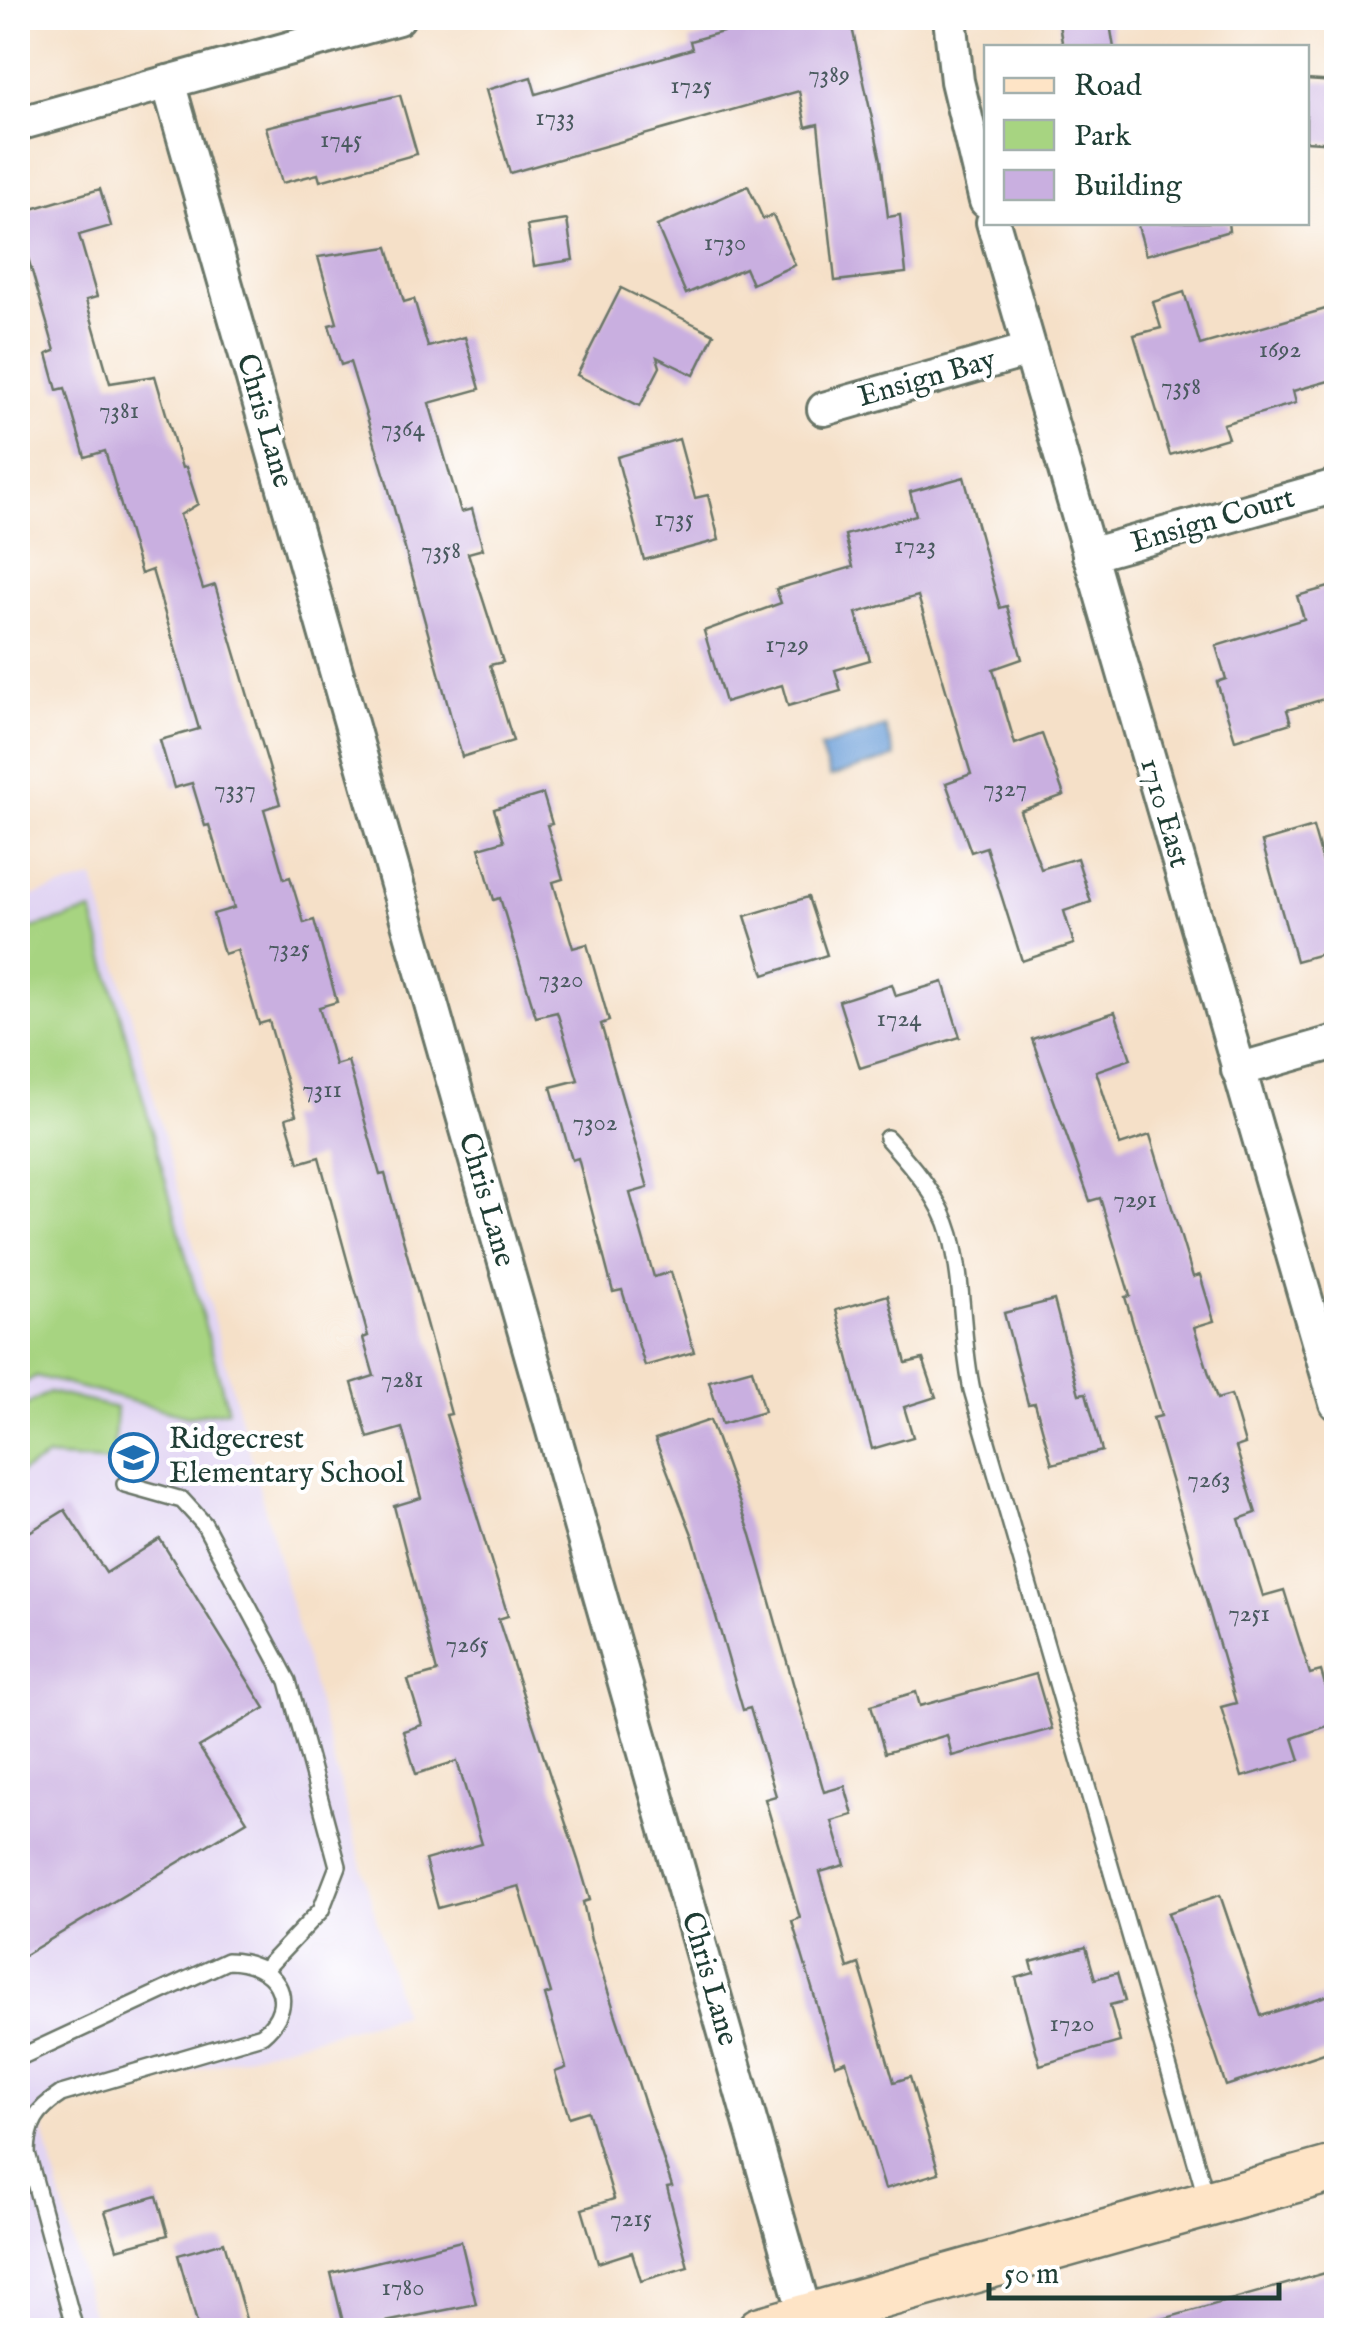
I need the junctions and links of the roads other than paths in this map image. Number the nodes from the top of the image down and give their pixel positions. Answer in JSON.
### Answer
{"nodes":[{"id":1,"x":398,"y":18,"type":"edge"},
{"id":2,"x":950,"y":18,"type":"edge"},
{"id":3,"x":168,"y":82,"type":"junction"},
{"id":4,"x":18,"y":124,"type":"edge"},
{"id":5,"x":984,"y":193,"type":"edge"},
{"id":6,"x":993,"y":225,"type":"edge"},
{"id":7,"x":1030,"y":350,"type":"junction"},
{"id":8,"x":824,"y":409,"type":"dead end"},
{"id":9,"x":1336,"y":486,"type":"edge"},
{"id":10,"x":1089,"y":556,"type":"junction"},
{"id":11,"x":1336,"y":1042,"type":"edge"},
{"id":12,"x":1238,"y":1070,"type":"junction"},
{"id":13,"x":887,"y":1138,"type":"dead end"},
{"id":14,"x":1336,"y":1403,"type":"edge"},
{"id":15,"x":125,"y":1484,"type":"dead end"},
{"id":16,"x":265,"y":1968,"type":"junction"},
{"id":17,"x":18,"y":2058,"type":"edge"},
{"id":18,"x":1336,"y":2168,"type":"edge"},
{"id":19,"x":1208,"y":2204,"type":"junction"},
{"id":20,"x":806,"y":2318,"type":"junction"},
{"id":21,"x":74,"y":2330,"type":"edge"},
{"id":22,"x":760,"y":2330,"type":"edge"}],
"edges":[{"from":1,"to":3,"type":"street"},
{"from":2,"to":5,"type":"street"},
{"from":3,"to":4,"type":"street"},
{"from":3,"to":20,"type":"street","name":"Chris Lane"},
{"from":6,"to":7,"type":"street","name":"1710 East"},
{"from":7,"to":8,"type":"street","name":"Ensign Bay"},
{"from":7,"to":10,"type":"street","name":"1710 East"},
{"from":9,"to":10,"type":"street","name":"Ensign Court"},
{"from":10,"to":12,"type":"street","name":"1710 East"},
{"from":11,"to":12,"type":"street"},
{"from":12,"to":14,"type":"street","name":"1710 East"},
{"from":13,"to":19,"type":"lane"},
{"from":15,"to":16,"type":"lane"},
{"from":16,"to":17,"type":"lane"},
{"from":16,"to":21,"type":"lane"},
{"from":18,"to":19,"type":"street"},
{"from":19,"to":20,"type":"street"},
{"from":20,"to":22,"type":"street"}]}
